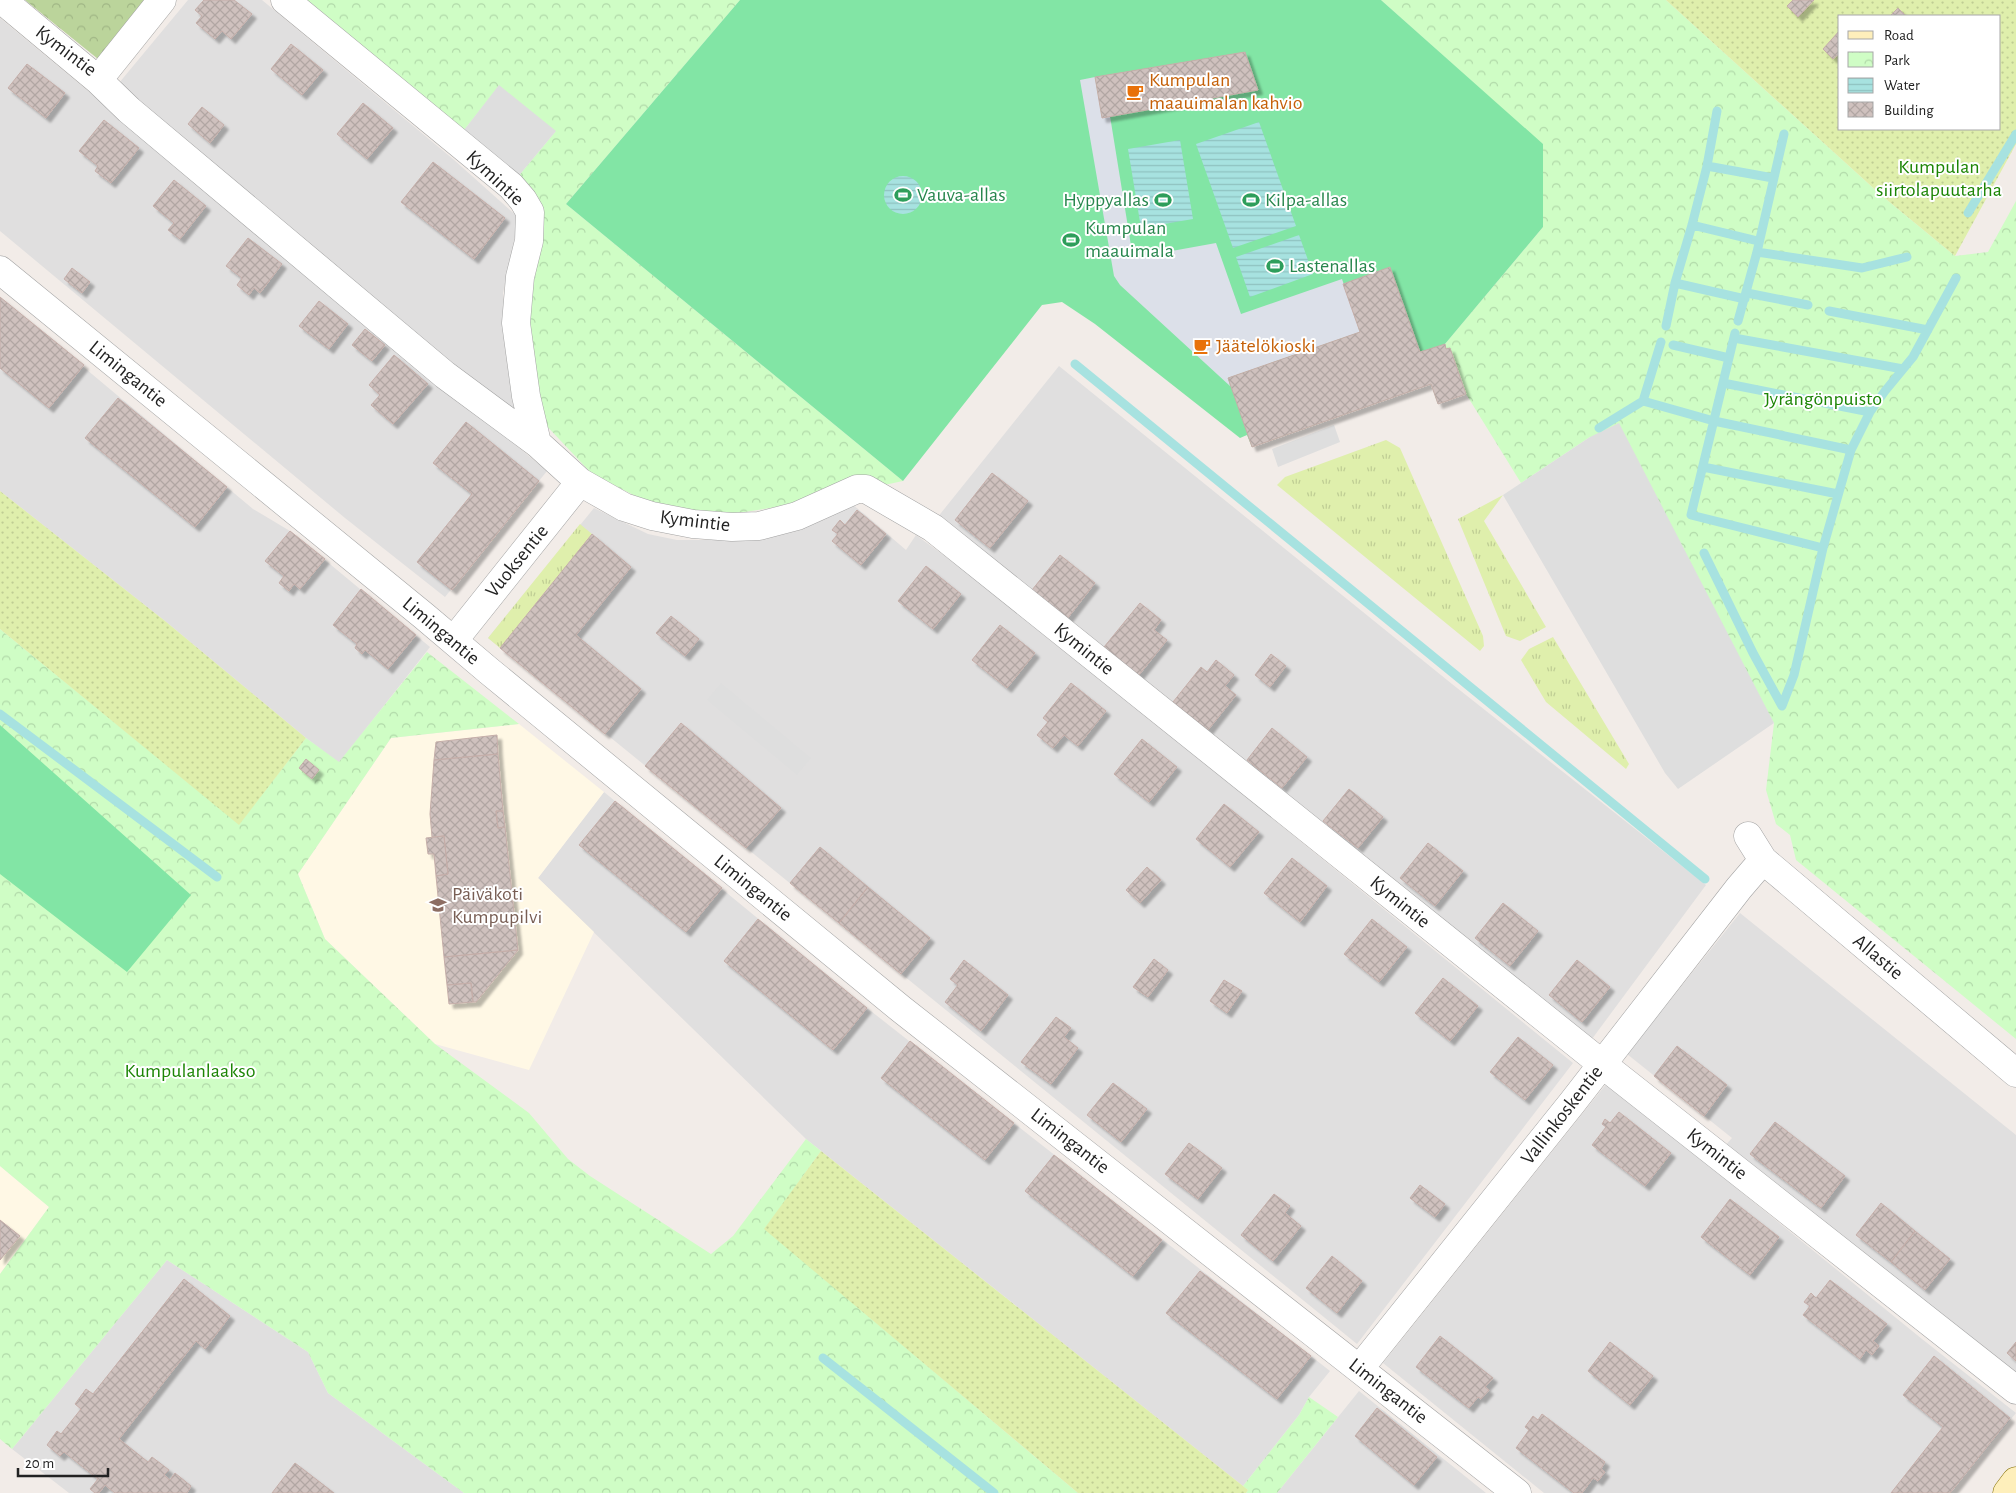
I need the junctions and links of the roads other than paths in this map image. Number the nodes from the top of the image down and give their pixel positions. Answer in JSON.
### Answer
{"nodes":[{"id":1,"x":2,"y":0,"type":"edge"},
{"id":2,"x":162,"y":0,"type":"edge"},
{"id":3,"x":285,"y":0,"type":"edge"},
{"id":4,"x":98,"y":80,"type":"junction"},
{"id":5,"x":0,"y":270,"type":"edge"},
{"id":6,"x":537,"y":443,"type":"junction"},
{"id":7,"x":580,"y":482,"type":"junction"},
{"id":8,"x":454,"y":640,"type":"junction"},
{"id":9,"x":1748,"y":836,"type":"dead end"},
{"id":10,"x":1763,"y":860,"type":"junction"},
{"id":11,"x":1602,"y":1064,"type":"junction"},
{"id":12,"x":2016,"y":1072,"type":"edge"},
{"id":13,"x":1360,"y":1368,"type":"junction"},
{"id":14,"x":2016,"y":1390,"type":"edge"},
{"id":15,"x":2016,"y":1481,"type":"edge"},
{"id":16,"x":1518,"y":1493,"type":"edge"},
{"id":17,"x":2007,"y":1493,"type":"edge"}],
"edges":[{"from":1,"to":4,"type":"street","name":"Kymintie"},
{"from":2,"to":4,"type":"street","name":"Kymintie"},
{"from":3,"to":6,"type":"street","name":"Kymintie"},
{"from":4,"to":6,"type":"street"},
{"from":5,"to":8,"type":"street","name":"Limingantie"},
{"from":6,"to":7,"type":"street","name":"Kymintie"},
{"from":7,"to":8,"type":"street","name":"Vuoksentie"},
{"from":7,"to":11,"type":"street","name":"Kymintie"},
{"from":8,"to":13,"type":"street","name":"Limingantie"},
{"from":9,"to":10,"type":"street","name":"Allastie"},
{"from":10,"to":11,"type":"street","name":"Vallinkoskentie"},
{"from":10,"to":12,"type":"street","name":"Allastie"},
{"from":11,"to":13,"type":"street","name":"Vallinkoskentie"},
{"from":11,"to":14,"type":"street","name":"Kymintie"},
{"from":13,"to":16,"type":"street","name":"Limingantie"},
{"from":15,"to":17,"type":"street"}]}
